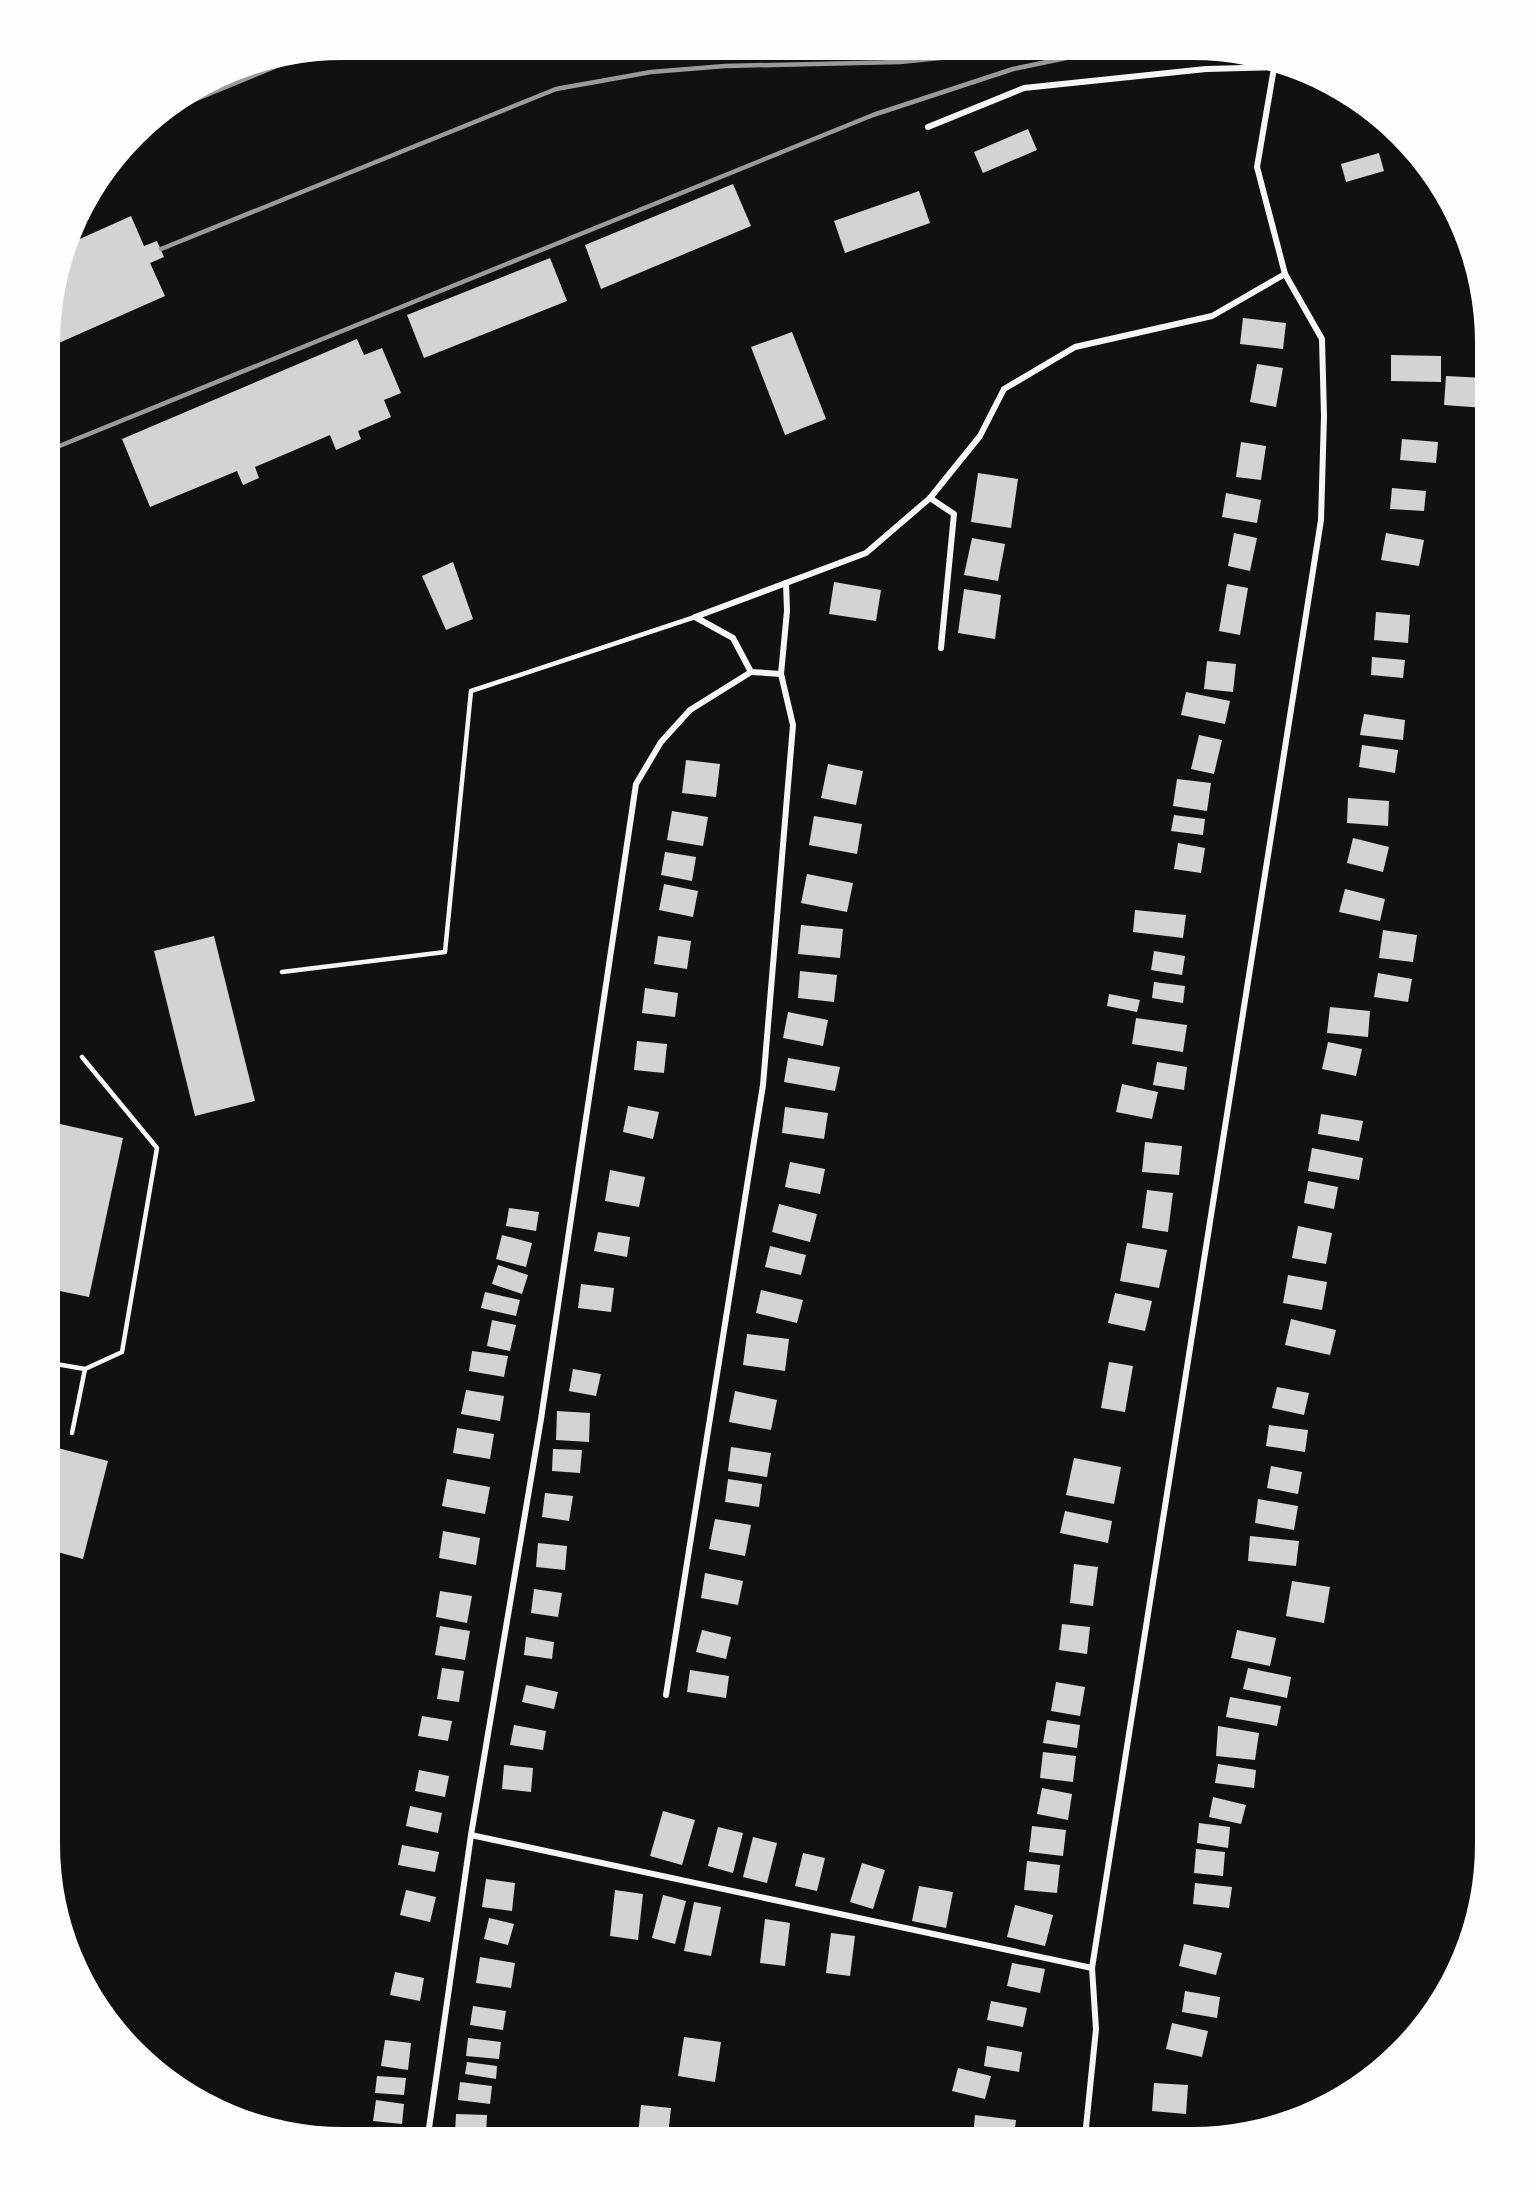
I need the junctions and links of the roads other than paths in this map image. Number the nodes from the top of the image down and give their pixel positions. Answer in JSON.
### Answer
{"nodes":[{"id":1,"x":1259,"y":68,"type":"edge"},
{"id":2,"x":1273,"y":72,"type":"edge"},
{"id":3,"x":928,"y":127,"type":"dead end"},
{"id":4,"x":1285,"y":274,"type":"junction"},
{"id":5,"x":930,"y":498,"type":"junction"},
{"id":6,"x":786,"y":583,"type":"junction"},
{"id":7,"x":694,"y":617,"type":"junction"},
{"id":8,"x":941,"y":648,"type":"dead end"},
{"id":9,"x":751,"y":672,"type":"junction"},
{"id":10,"x":781,"y":674,"type":"junction"},
{"id":11,"x":282,"y":972,"type":"dead end"},
{"id":12,"x":82,"y":1057,"type":"dead end"},
{"id":13,"x":60,"y":1365,"type":"edge"},
{"id":14,"x":85,"y":1369,"type":"junction"},
{"id":15,"x":72,"y":1433,"type":"dead end"},
{"id":16,"x":666,"y":1695,"type":"dead end"},
{"id":17,"x":471,"y":1835,"type":"junction"},
{"id":18,"x":1092,"y":1968,"type":"junction"},
{"id":19,"x":429,"y":2127,"type":"edge"},
{"id":20,"x":1086,"y":2127,"type":"edge"}],
"edges":[{"from":1,"to":3,"type":"street"},
{"from":2,"to":4,"type":"street"},
{"from":4,"to":5,"type":"street"},
{"from":4,"to":18,"type":"street"},
{"from":5,"to":6,"type":"street"},
{"from":5,"to":8,"type":"street"},
{"from":6,"to":7,"type":"street"},
{"from":6,"to":10,"type":"street"},
{"from":7,"to":9,"type":"street"},
{"from":7,"to":11,"type":"lane"},
{"from":9,"to":10,"type":"street"},
{"from":9,"to":17,"type":"street"},
{"from":10,"to":16,"type":"street"},
{"from":12,"to":14,"type":"lane"},
{"from":13,"to":14,"type":"lane"},
{"from":14,"to":15,"type":"lane"},
{"from":17,"to":18,"type":"street"},
{"from":17,"to":19,"type":"street"},
{"from":18,"to":20,"type":"street"}]}
